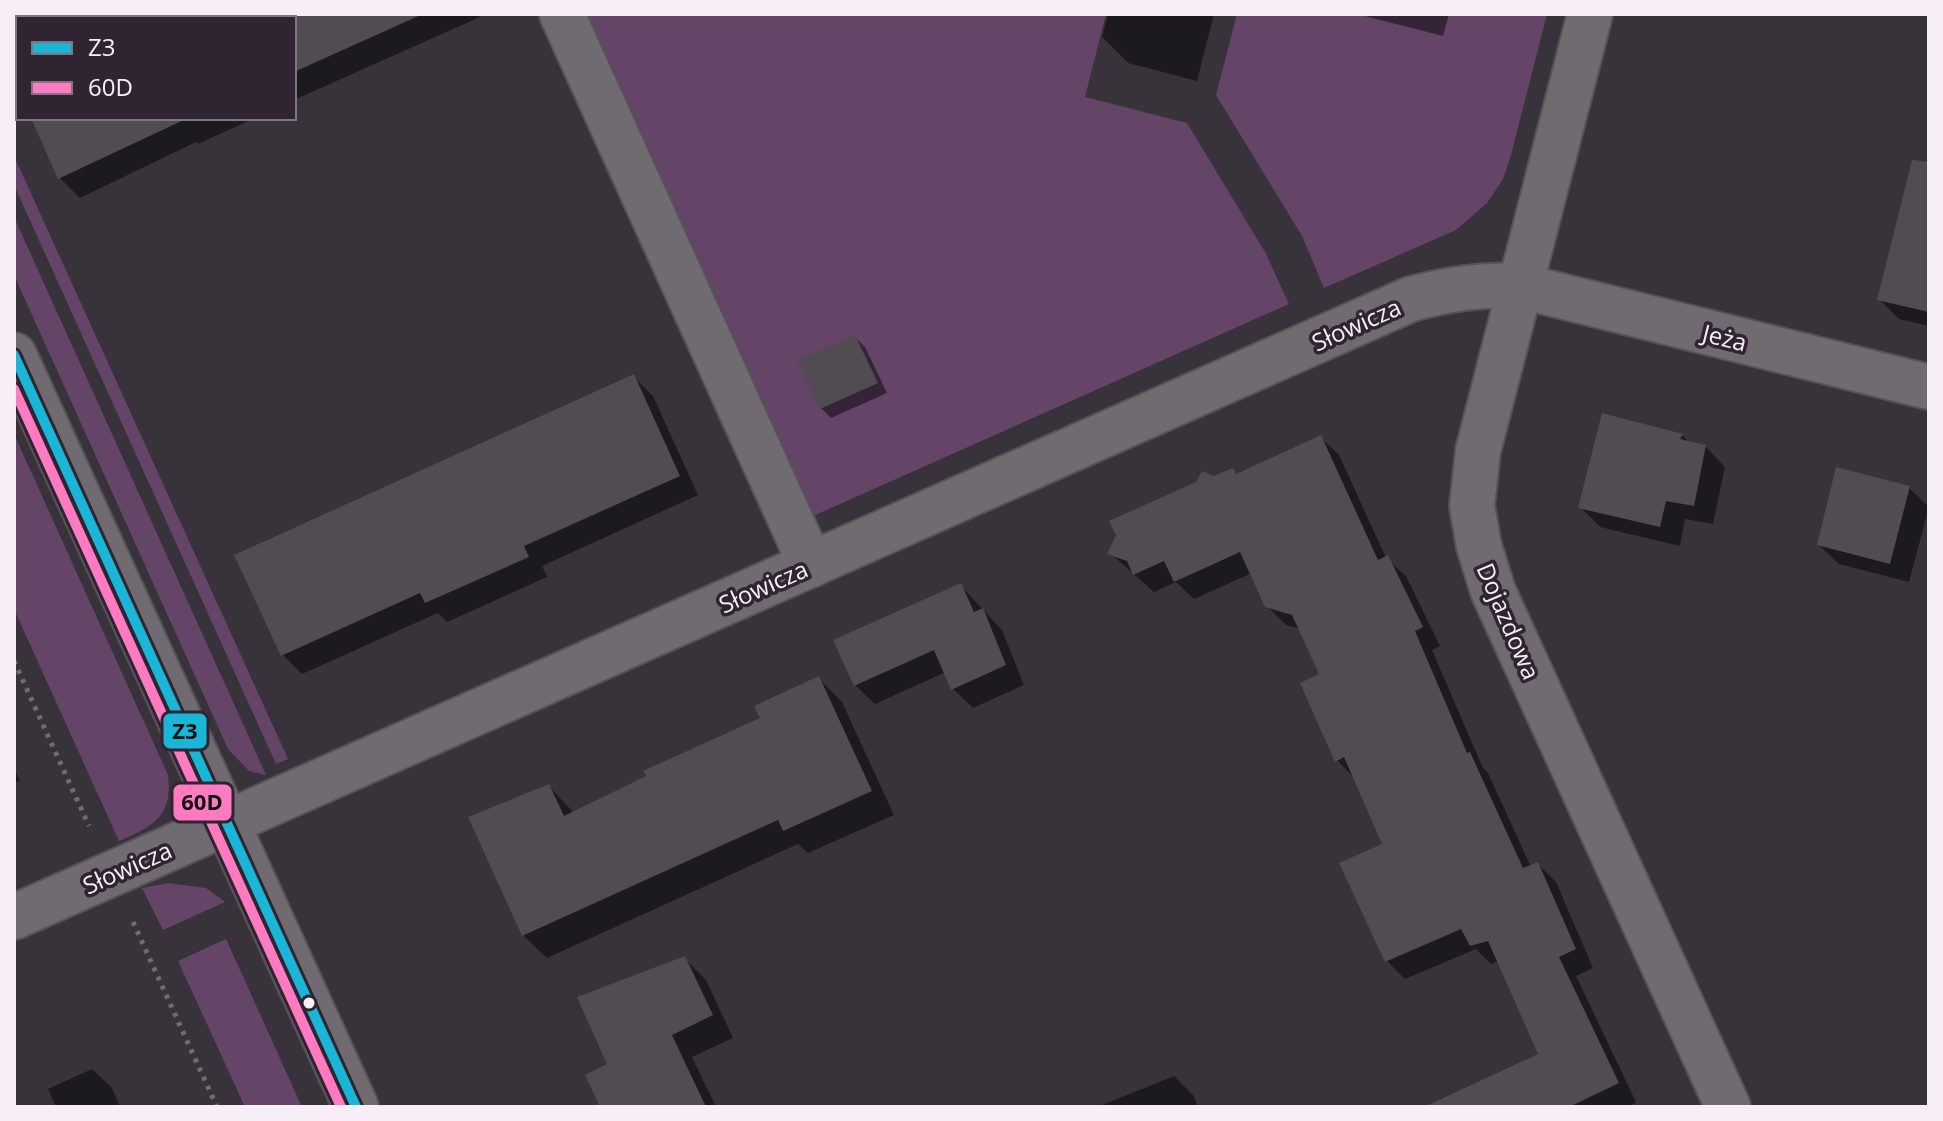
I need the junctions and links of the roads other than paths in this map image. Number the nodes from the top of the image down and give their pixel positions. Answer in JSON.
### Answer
{"nodes":[{"id":1,"x":562,"y":14,"type":"edge"},
{"id":2,"x":1590,"y":14,"type":"edge"},
{"id":3,"x":1521,"y":286,"type":"junction"},
{"id":4,"x":14,"y":355,"type":"edge"},
{"id":5,"x":1929,"y":387,"type":"edge"},
{"id":6,"x":811,"y":565,"type":"junction"},
{"id":7,"x":227,"y":823,"type":"junction"},
{"id":8,"x":14,"y":917,"type":"edge"},
{"id":9,"x":356,"y":1107,"type":"edge"},
{"id":10,"x":1728,"y":1107,"type":"edge"}],
"edges":[{"from":1,"to":6,"type":"street"},
{"from":2,"to":3,"type":"street","name":"Dojazdowa"},
{"from":3,"to":5,"type":"street","name":"Jeża"},
{"from":3,"to":6,"type":"street","name":"Słowicza"},
{"from":3,"to":10,"type":"street","name":"Dojazdowa"},
{"from":4,"to":7,"type":"street"},
{"from":6,"to":7,"type":"street","name":"Słowicza"},
{"from":7,"to":8,"type":"street","name":"Słowicza"},
{"from":7,"to":9,"type":"street"}]}
